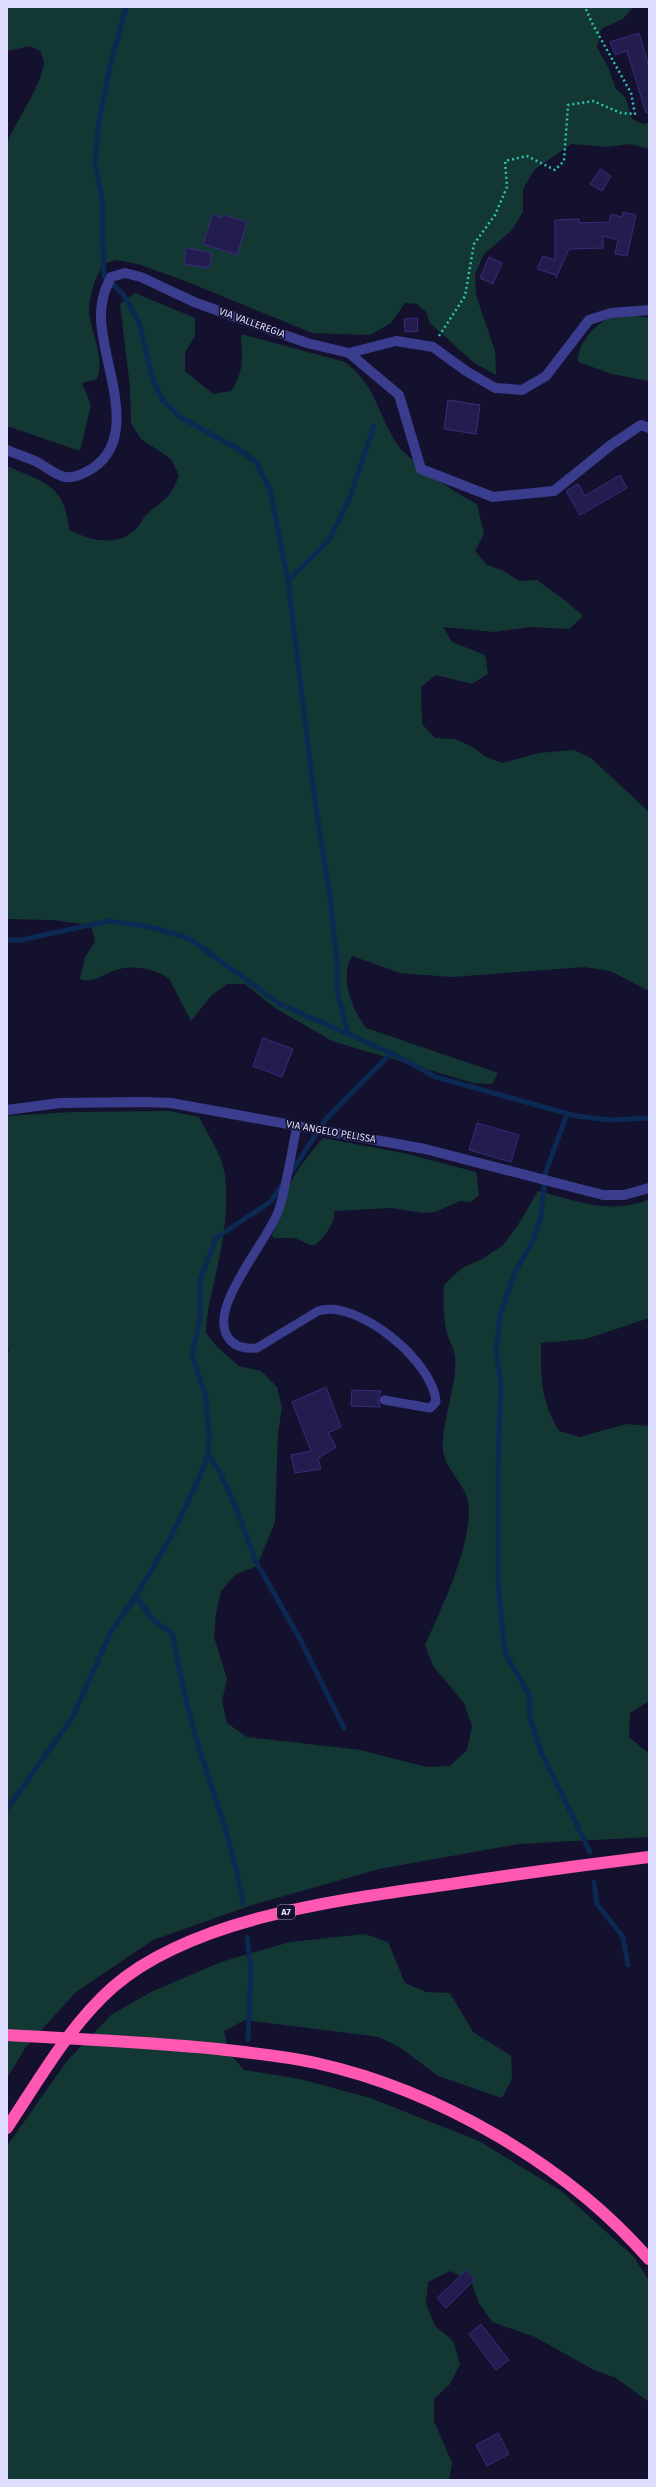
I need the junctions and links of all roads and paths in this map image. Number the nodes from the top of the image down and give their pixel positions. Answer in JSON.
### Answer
{"nodes":[{"id":1,"x":585,"y":7,"type":"edge"},
{"id":2,"x":649,"y":310,"type":"edge"},
{"id":3,"x":433,"y":347,"type":"junction"},
{"id":4,"x":349,"y":353,"type":"junction"},
{"id":5,"x":649,"y":428,"type":"edge"},
{"id":6,"x":7,"y":450,"type":"edge"},
{"id":7,"x":7,"y":1110,"type":"edge"},
{"id":8,"x":297,"y":1126,"type":"junction"},
{"id":9,"x":649,"y":1188,"type":"edge"},
{"id":10,"x":384,"y":1400,"type":"dead end"},
{"id":11,"x":649,"y":1857,"type":"edge"},
{"id":12,"x":7,"y":2036,"type":"edge"},
{"id":13,"x":7,"y":2128,"type":"edge"},
{"id":14,"x":649,"y":2259,"type":"edge"}],
"edges":[{"from":1,"to":3,"type":"path"},
{"from":2,"to":3,"type":"street","name":"VIA VALLEREGIA"},
{"from":3,"to":4,"type":"street","name":"VIA VALLEREGIA"},
{"from":4,"to":5,"type":"street"},
{"from":4,"to":6,"type":"street","name":"VIA VALLEREGIA"},
{"from":7,"to":8,"type":"street","name":"VIA ANGELO PELISSA"},
{"from":8,"to":9,"type":"street","name":"VIA ANGELO PELISSA"},
{"from":8,"to":10,"type":"lane"},
{"from":11,"to":13,"type":"highway","number":"A7"},
{"from":12,"to":14,"type":"highway"}]}
